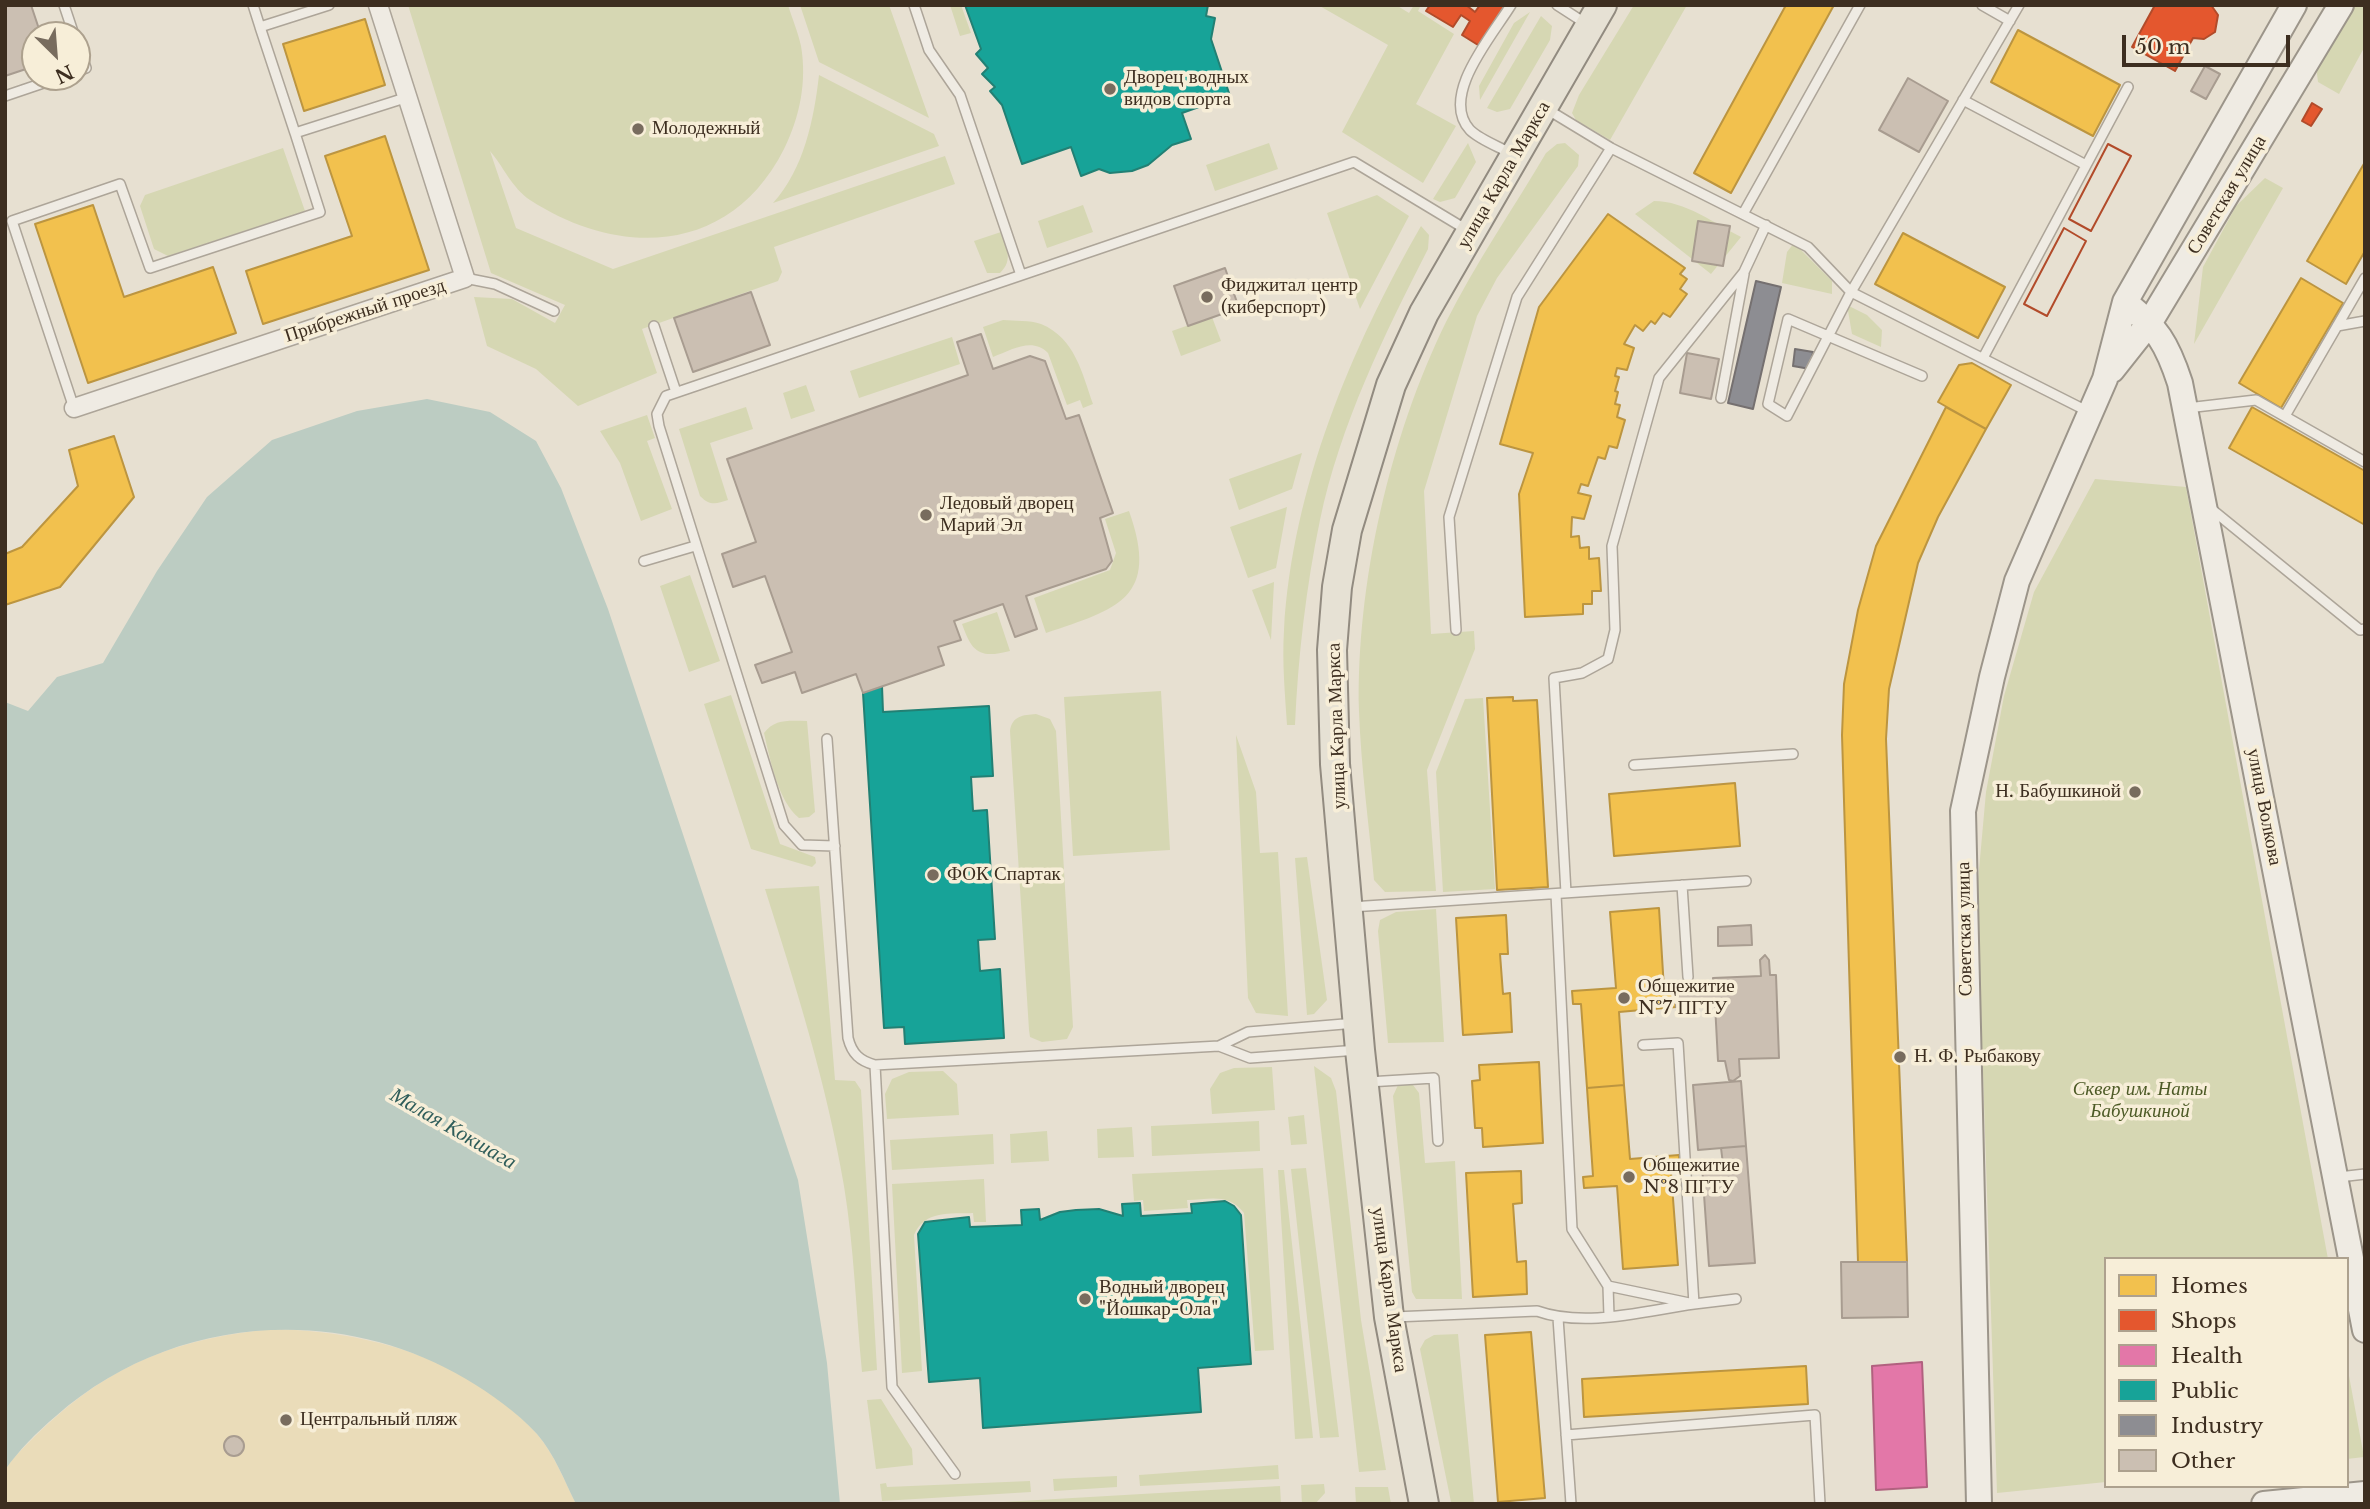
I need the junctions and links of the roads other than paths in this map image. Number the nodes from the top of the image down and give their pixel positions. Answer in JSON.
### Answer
{"nodes":[{"id":1,"x":253,"y":5,"type":"edge"},
{"id":2,"x":330,"y":5,"type":"edge"},
{"id":3,"x":378,"y":5,"type":"edge"},
{"id":4,"x":914,"y":5,"type":"edge"},
{"id":5,"x":1511,"y":5,"type":"edge"},
{"id":6,"x":1557,"y":5,"type":"edge"},
{"id":7,"x":1860,"y":5,"type":"edge"},
{"id":8,"x":1982,"y":5,"type":"edge"},
{"id":9,"x":2019,"y":5,"type":"edge"},
{"id":10,"x":2294,"y":5,"type":"edge"},
{"id":11,"x":2341,"y":5,"type":"edge"},
{"id":12,"x":1596,"y":16,"type":"edge"},
{"id":13,"x":2010,"y":21,"type":"junction"},
{"id":14,"x":260,"y":27,"type":"junction"},
{"id":15,"x":2128,"y":87,"type":"dead end"},
{"id":16,"x":408,"y":97,"type":"junction"},
{"id":17,"x":1963,"y":100,"type":"junction"},
{"id":18,"x":1544,"y":107,"type":"junction"},
{"id":19,"x":295,"y":133,"type":"junction"},
{"id":20,"x":1612,"y":148,"type":"junction"},
{"id":21,"x":1514,"y":155,"type":"junction"},
{"id":22,"x":2086,"y":164,"type":"junction"},
{"id":23,"x":1744,"y":214,"type":"junction"},
{"id":24,"x":9,"y":222,"type":"edge"},
{"id":25,"x":1766,"y":225,"type":"junction"},
{"id":26,"x":1471,"y":232,"type":"junction"},
{"id":27,"x":1744,"y":272,"type":"junction"},
{"id":28,"x":1021,"y":275,"type":"junction"},
{"id":29,"x":465,"y":278,"type":"junction"},
{"id":30,"x":2365,"y":278,"type":"edge"},
{"id":31,"x":1851,"y":292,"type":"junction"},
{"id":32,"x":2125,"y":302,"type":"junction"},
{"id":33,"x":554,"y":311,"type":"dead end"},
{"id":34,"x":2365,"y":321,"type":"edge"},
{"id":35,"x":2150,"y":322,"type":"junction"},
{"id":36,"x":654,"y":326,"type":"dead end"},
{"id":37,"x":2337,"y":326,"type":"junction"},
{"id":38,"x":1829,"y":337,"type":"junction"},
{"id":39,"x":1983,"y":358,"type":"junction"},
{"id":40,"x":1922,"y":376,"type":"dead end"},
{"id":41,"x":2105,"y":379,"type":"junction"},
{"id":42,"x":676,"y":392,"type":"junction"},
{"id":43,"x":1721,"y":397,"type":"dead end"},
{"id":44,"x":74,"y":408,"type":"joint"},
{"id":45,"x":2185,"y":408,"type":"junction"},
{"id":46,"x":2090,"y":413,"type":"junction"},
{"id":47,"x":2285,"y":416,"type":"junction"},
{"id":48,"x":2365,"y":462,"type":"edge"},
{"id":49,"x":2204,"y":503,"type":"junction"},
{"id":50,"x":695,"y":545,"type":"junction"},
{"id":51,"x":644,"y":561,"type":"dead end"},
{"id":52,"x":2365,"y":629,"type":"edge"},
{"id":53,"x":1456,"y":630,"type":"dead end"},
{"id":54,"x":827,"y":739,"type":"dead end"},
{"id":55,"x":1793,"y":754,"type":"dead end"},
{"id":56,"x":1634,"y":765,"type":"dead end"},
{"id":57,"x":835,"y":846,"type":"junction"},
{"id":58,"x":1746,"y":881,"type":"dead end"},
{"id":59,"x":1682,"y":885,"type":"junction"},
{"id":60,"x":1561,"y":893,"type":"junction"},
{"id":61,"x":1349,"y":907,"type":"junction"},
{"id":62,"x":1688,"y":977,"type":"dead end"},
{"id":63,"x":1359,"y":1036,"type":"junction"},
{"id":64,"x":1643,"y":1045,"type":"dead end"},
{"id":65,"x":1219,"y":1046,"type":"junction"},
{"id":66,"x":875,"y":1065,"type":"junction"},
{"id":67,"x":1363,"y":1083,"type":"junction"},
{"id":68,"x":1438,"y":1141,"type":"dead end"},
{"id":69,"x":2365,"y":1174,"type":"edge"},
{"id":70,"x":2337,"y":1177,"type":"junction"},
{"id":71,"x":1608,"y":1286,"type":"junction"},
{"id":72,"x":1736,"y":1299,"type":"dead end"},
{"id":73,"x":1694,"y":1304,"type":"junction"},
{"id":74,"x":1609,"y":1316,"type":"junction"},
{"id":75,"x":1389,"y":1317,"type":"junction"},
{"id":76,"x":1558,"y":1318,"type":"junction"},
{"id":77,"x":2365,"y":1331,"type":"edge"},
{"id":78,"x":1566,"y":1435,"type":"junction"},
{"id":79,"x":955,"y":1474,"type":"dead end"},
{"id":80,"x":2365,"y":1494,"type":"edge"},
{"id":81,"x":1424,"y":1504,"type":"edge"},
{"id":82,"x":1571,"y":1504,"type":"edge"},
{"id":83,"x":1820,"y":1504,"type":"edge"},
{"id":84,"x":1979,"y":1504,"type":"edge"},
{"id":85,"x":2264,"y":1504,"type":"edge"}],
"edges":[{"from":1,"to":14,"type":"lane"},
{"from":2,"to":14,"type":"lane"},
{"from":3,"to":16,"type":"street","name":"Прибрежный проезд"},
{"from":4,"to":28,"type":"lane"},
{"from":5,"to":21,"type":"lane"},
{"from":6,"to":12,"type":"lane"},
{"from":7,"to":23,"type":"lane"},
{"from":8,"to":13,"type":"lane"},
{"from":9,"to":13,"type":"lane"},
{"from":10,"to":32,"type":"street","name":"Советская улица"},
{"from":11,"to":35,"type":"street","name":"Советская улица"},
{"from":12,"to":18,"type":"main road","name":"улица Карла Маркса"},
{"from":13,"to":17,"type":"lane"},
{"from":14,"to":19,"type":"lane"},
{"from":15,"to":22,"type":"lane"},
{"from":16,"to":19,"type":"lane"},
{"from":16,"to":29,"type":"street","name":"Прибрежный проезд"},
{"from":17,"to":22,"type":"lane"},
{"from":17,"to":31,"type":"lane"},
{"from":18,"to":20,"type":"lane"},
{"from":18,"to":21,"type":"main road","name":"улица Карла Маркса"},
{"from":19,"to":24,"type":"lane"},
{"from":20,"to":23,"type":"lane"},
{"from":20,"to":53,"type":"lane"},
{"from":21,"to":26,"type":"main road","name":"улица Карла Маркса"},
{"from":22,"to":39,"type":"lane"},
{"from":23,"to":25,"type":"lane"},
{"from":24,"to":44,"type":"lane"},
{"from":25,"to":27,"type":"lane"},
{"from":25,"to":31,"type":"lane"},
{"from":26,"to":28,"type":"lane"},
{"from":26,"to":61,"type":"main road","name":"улица Карла Маркса"},
{"from":27,"to":43,"type":"lane"},
{"from":27,"to":60,"type":"lane"},
{"from":28,"to":42,"type":"lane"},
{"from":29,"to":33,"type":"lane"},
{"from":29,"to":44,"type":"street","name":"Прибрежный проезд"},
{"from":30,"to":37,"type":"lane"},
{"from":31,"to":38,"type":"lane"},
{"from":31,"to":39,"type":"lane"},
{"from":32,"to":35,"type":"street","name":"улица Волкова"},
{"from":32,"to":41,"type":"street","name":"Советская улица"},
{"from":34,"to":37,"type":"lane"},
{"from":35,"to":41,"type":"street","name":"Советская улица"},
{"from":35,"to":45,"type":"street","name":"улица Волкова"},
{"from":36,"to":42,"type":"lane"},
{"from":37,"to":47,"type":"lane"},
{"from":38,"to":38,"type":"lane"},
{"from":38,"to":40,"type":"lane"},
{"from":39,"to":46,"type":"lane"},
{"from":41,"to":46,"type":"street","name":"Советская улица"},
{"from":42,"to":50,"type":"lane"},
{"from":45,"to":47,"type":"lane"},
{"from":45,"to":49,"type":"street","name":"улица Волкова"},
{"from":46,"to":84,"type":"street","name":"Советская улица"},
{"from":47,"to":48,"type":"lane"},
{"from":49,"to":52,"type":"lane"},
{"from":49,"to":70,"type":"street","name":"улица Волкова"},
{"from":50,"to":51,"type":"lane"},
{"from":50,"to":57,"type":"lane"},
{"from":54,"to":57,"type":"lane"},
{"from":55,"to":56,"type":"lane"},
{"from":57,"to":66,"type":"lane"},
{"from":58,"to":59,"type":"lane"},
{"from":59,"to":60,"type":"lane"},
{"from":59,"to":62,"type":"lane"},
{"from":60,"to":61,"type":"lane"},
{"from":60,"to":71,"type":"lane"},
{"from":61,"to":63,"type":"main road","name":"улица Карла Маркса"},
{"from":63,"to":65,"type":"lane"},
{"from":63,"to":65,"type":"lane"},
{"from":63,"to":67,"type":"main road","name":"улица Карла Маркса"},
{"from":64,"to":73,"type":"lane"},
{"from":65,"to":66,"type":"lane"},
{"from":66,"to":79,"type":"lane"},
{"from":67,"to":68,"type":"lane"},
{"from":67,"to":75,"type":"main road","name":"улица Карла Маркса"},
{"from":69,"to":70,"type":"lane"},
{"from":70,"to":77,"type":"street","name":"улица Волкова"},
{"from":71,"to":73,"type":"lane"},
{"from":71,"to":74,"type":"lane"},
{"from":72,"to":73,"type":"lane"},
{"from":73,"to":74,"type":"lane"},
{"from":74,"to":76,"type":"lane"},
{"from":75,"to":76,"type":"lane"},
{"from":75,"to":81,"type":"main road","name":"улица Карла Маркса"},
{"from":76,"to":78,"type":"lane"},
{"from":78,"to":82,"type":"lane"},
{"from":78,"to":83,"type":"lane"},
{"from":80,"to":85,"type":"street"}]}
